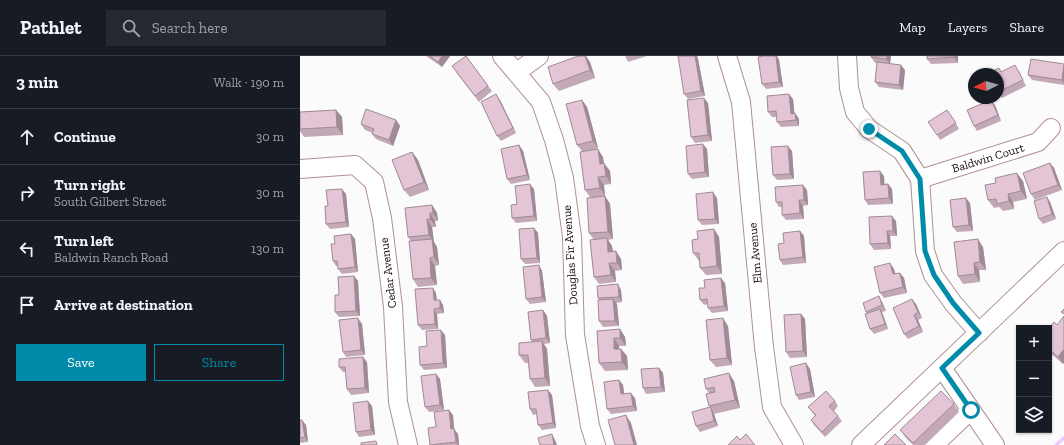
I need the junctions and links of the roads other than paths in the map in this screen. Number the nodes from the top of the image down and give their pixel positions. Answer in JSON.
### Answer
{"nodes":[{"id":1,"x":502,"y":56,"type":"edge"},
{"id":2,"x":540,"y":56,"type":"edge"},
{"id":3,"x":727,"y":56,"type":"edge"},
{"id":4,"x":847,"y":56,"type":"edge"},
{"id":5,"x":517,"y":72,"type":"junction"},
{"id":6,"x":1051,"y":128,"type":"dead end"},
{"id":7,"x":300,"y":169,"type":"edge"},
{"id":8,"x":920,"y":179,"type":"junction"},
{"id":9,"x":1064,"y":251,"type":"edge"},
{"id":10,"x":979,"y":333,"type":"junction"},
{"id":11,"x":942,"y":368,"type":"junction"},
{"id":12,"x":971,"y":410,"type":"junction"},
{"id":13,"x":408,"y":445,"type":"edge"},
{"id":14,"x":596,"y":445,"type":"edge"},
{"id":15,"x":794,"y":445,"type":"edge"},
{"id":16,"x":861,"y":445,"type":"edge"},
{"id":17,"x":934,"y":445,"type":"edge"},
{"id":18,"x":995,"y":445,"type":"edge"}],
"edges":[{"from":1,"to":5,"type":"street","name":"Douglas Fir Avenue"},
{"from":2,"to":5,"type":"street"},
{"from":3,"to":15,"type":"street","name":"Elm Avenue"},
{"from":4,"to":8,"type":"street"},
{"from":5,"to":14,"type":"street","name":"Douglas Fir Avenue"},
{"from":6,"to":8,"type":"street","name":"Baldwin Court"},
{"from":7,"to":13,"type":"street","name":"Cedar Avenue"},
{"from":8,"to":10,"type":"street"},
{"from":9,"to":10,"type":"street"},
{"from":10,"to":11,"type":"street"},
{"from":11,"to":12,"type":"street"},
{"from":11,"to":16,"type":"street"},
{"from":12,"to":17,"type":"street"},
{"from":12,"to":18,"type":"street"}]}
